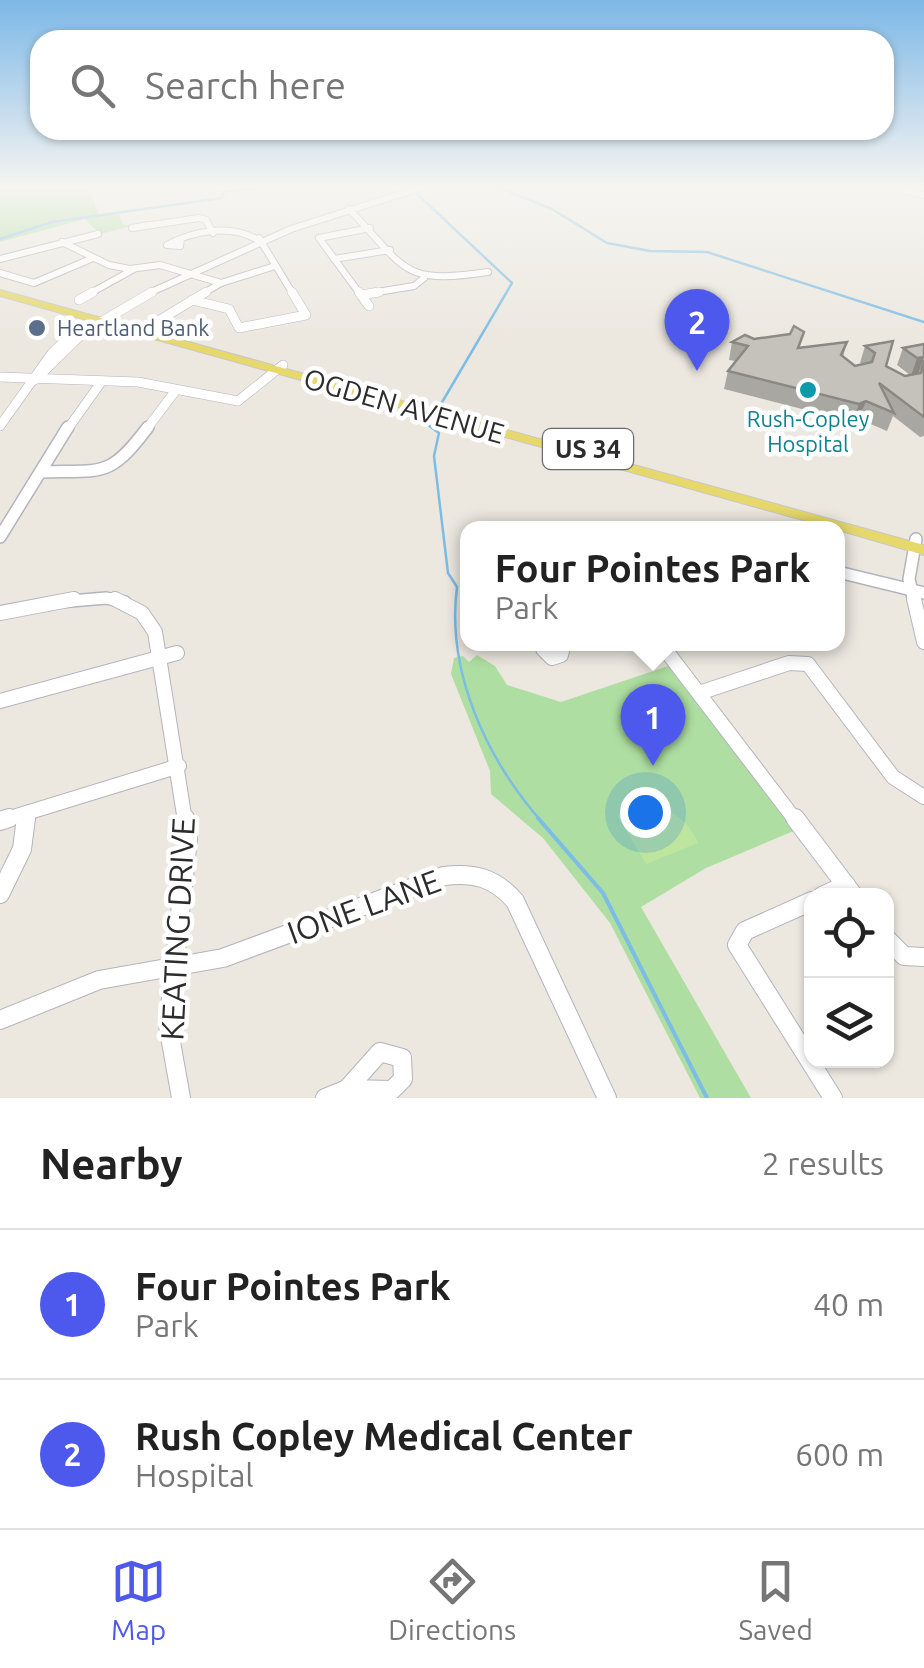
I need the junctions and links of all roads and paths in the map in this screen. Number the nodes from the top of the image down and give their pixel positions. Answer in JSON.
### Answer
{"nodes":[{"id":1,"x":79,"y":238,"type":"edge"},
{"id":2,"x":185,"y":238,"type":"edge"},
{"id":3,"x":250,"y":238,"type":"edge"},
{"id":4,"x":262,"y":238,"type":"edge"},
{"id":5,"x":321,"y":238,"type":"edge"},
{"id":6,"x":379,"y":238,"type":"edge"},
{"id":7,"x":181,"y":239,"type":"dead end"},
{"id":8,"x":257,"y":240,"type":"junction"},
{"id":9,"x":62,"y":242,"type":"junction"},
{"id":10,"x":390,"y":250,"type":"junction"},
{"id":11,"x":0,"y":258,"type":"edge"},
{"id":12,"x":94,"y":258,"type":"junction"},
{"id":13,"x":334,"y":259,"type":"junction"},
{"id":14,"x":276,"y":266,"type":"junction"},
{"id":15,"x":134,"y":269,"type":"junction"},
{"id":16,"x":488,"y":272,"type":"dead end"},
{"id":17,"x":0,"y":273,"type":"edge"},
{"id":18,"x":185,"y":273,"type":"junction"},
{"id":19,"x":424,"y":278,"type":"junction"},
{"id":20,"x":218,"y":284,"type":"junction"},
{"id":21,"x":0,"y":290,"type":"edge"},
{"id":22,"x":361,"y":295,"type":"junction"},
{"id":23,"x":79,"y":300,"type":"dead end"},
{"id":24,"x":192,"y":300,"type":"junction"},
{"id":25,"x":369,"y":306,"type":"dead end"},
{"id":26,"x":102,"y":319,"type":"junction"},
{"id":27,"x":158,"y":321,"type":"dead end"},
{"id":28,"x":280,"y":368,"type":"junction"},
{"id":29,"x":0,"y":373,"type":"edge"},
{"id":30,"x":35,"y":380,"type":"junction"},
{"id":31,"x":102,"y":381,"type":"junction"},
{"id":32,"x":176,"y":390,"type":"junction"},
{"id":33,"x":0,"y":426,"type":"edge"},
{"id":34,"x":41,"y":472,"type":"junction"},
{"id":35,"x":835,"y":521,"type":"edge"},
{"id":36,"x":845,"y":524,"type":"edge"},
{"id":37,"x":0,"y":537,"type":"edge"},
{"id":38,"x":919,"y":544,"type":"edge"},
{"id":39,"x":845,"y":574,"type":"edge"},
{"id":40,"x":917,"y":591,"type":"edge"},
{"id":41,"x":0,"y":613,"type":"edge"},
{"id":42,"x":924,"y":642,"type":"edge"},
{"id":43,"x":667,"y":651,"type":"edge"},
{"id":44,"x":169,"y":656,"type":"junction"},
{"id":45,"x":699,"y":692,"type":"junction"},
{"id":46,"x":0,"y":701,"type":"edge"},
{"id":47,"x":179,"y":766,"type":"junction"},
{"id":48,"x":924,"y":797,"type":"edge"},
{"id":49,"x":27,"y":813,"type":"junction"},
{"id":50,"x":0,"y":821,"type":"edge"},
{"id":51,"x":848,"y":888,"type":"edge"},
{"id":52,"x":0,"y":894,"type":"edge"},
{"id":53,"x":804,"y":904,"type":"edge"},
{"id":54,"x":894,"y":946,"type":"edge"},
{"id":55,"x":924,"y":956,"type":"edge"},
{"id":56,"x":172,"y":969,"type":"junction"},
{"id":57,"x":0,"y":1020,"type":"edge"},
{"id":58,"x":347,"y":1089,"type":"dead end"},
{"id":59,"x":181,"y":1098,"type":"edge"},
{"id":60,"x":326,"y":1098,"type":"edge"},
{"id":61,"x":607,"y":1098,"type":"edge"},
{"id":62,"x":833,"y":1098,"type":"edge"}],
"edges":[{"from":1,"to":9,"type":"street"},
{"from":2,"to":7,"type":"street"},
{"from":3,"to":8,"type":"street"},
{"from":4,"to":8,"type":"street"},
{"from":5,"to":13,"type":"street"},
{"from":6,"to":10,"type":"street"},
{"from":8,"to":14,"type":"street"},
{"from":8,"to":18,"type":"street"},
{"from":8,"to":18,"type":"street"},
{"from":9,"to":11,"type":"street"},
{"from":9,"to":12,"type":"street"},
{"from":10,"to":13,"type":"street"},
{"from":10,"to":19,"type":"street"},
{"from":12,"to":15,"type":"street"},
{"from":12,"to":17,"type":"street"},
{"from":13,"to":22,"type":"street"},
{"from":14,"to":20,"type":"street"},
{"from":14,"to":24,"type":"street"},
{"from":15,"to":18,"type":"street"},
{"from":15,"to":23,"type":"street"},
{"from":16,"to":19,"type":"street"},
{"from":18,"to":20,"type":"street"},
{"from":18,"to":26,"type":"street"},
{"from":19,"to":22,"type":"street"},
{"from":20,"to":24,"type":"street"},
{"from":21,"to":26,"type":"main road","name":"OGDEN AVENUE","number":"US 34"},
{"from":22,"to":25,"type":"street"},
{"from":24,"to":27,"type":"street"},
{"from":26,"to":28,"type":"main road","name":"OGDEN AVENUE","number":"US 34"},
{"from":26,"to":30,"type":"street"},
{"from":28,"to":32,"type":"street"},
{"from":28,"to":35,"type":"main road","name":"OGDEN AVENUE","number":"US 34"},
{"from":29,"to":30,"type":"street"},
{"from":30,"to":31,"type":"street"},
{"from":30,"to":33,"type":"street"},
{"from":31,"to":32,"type":"street"},
{"from":31,"to":34,"type":"street"},
{"from":32,"to":34,"type":"street"},
{"from":34,"to":37,"type":"street"},
{"from":36,"to":38,"type":"main road","name":"OGDEN AVENUE","number":"US 34"},
{"from":38,"to":40,"type":"street"},
{"from":39,"to":40,"type":"street"},
{"from":40,"to":42,"type":"street"},
{"from":41,"to":44,"type":"street","name":"KEATING DRIVE"},
{"from":43,"to":45,"type":"street"},
{"from":44,"to":46,"type":"street"},
{"from":44,"to":47,"type":"street","name":"KEATING DRIVE"},
{"from":45,"to":48,"type":"street"},
{"from":45,"to":51,"type":"street"},
{"from":47,"to":49,"type":"street"},
{"from":47,"to":56,"type":"street","name":"KEATING DRIVE"},
{"from":49,"to":50,"type":"street"},
{"from":49,"to":52,"type":"street"},
{"from":53,"to":62,"type":"street"},
{"from":54,"to":55,"type":"street"},
{"from":56,"to":57,"type":"street","name":"IONE LANE"},
{"from":56,"to":59,"type":"street","name":"KEATING DRIVE"},
{"from":56,"to":61,"type":"street","name":"IONE LANE"},
{"from":58,"to":60,"type":"street"}]}
